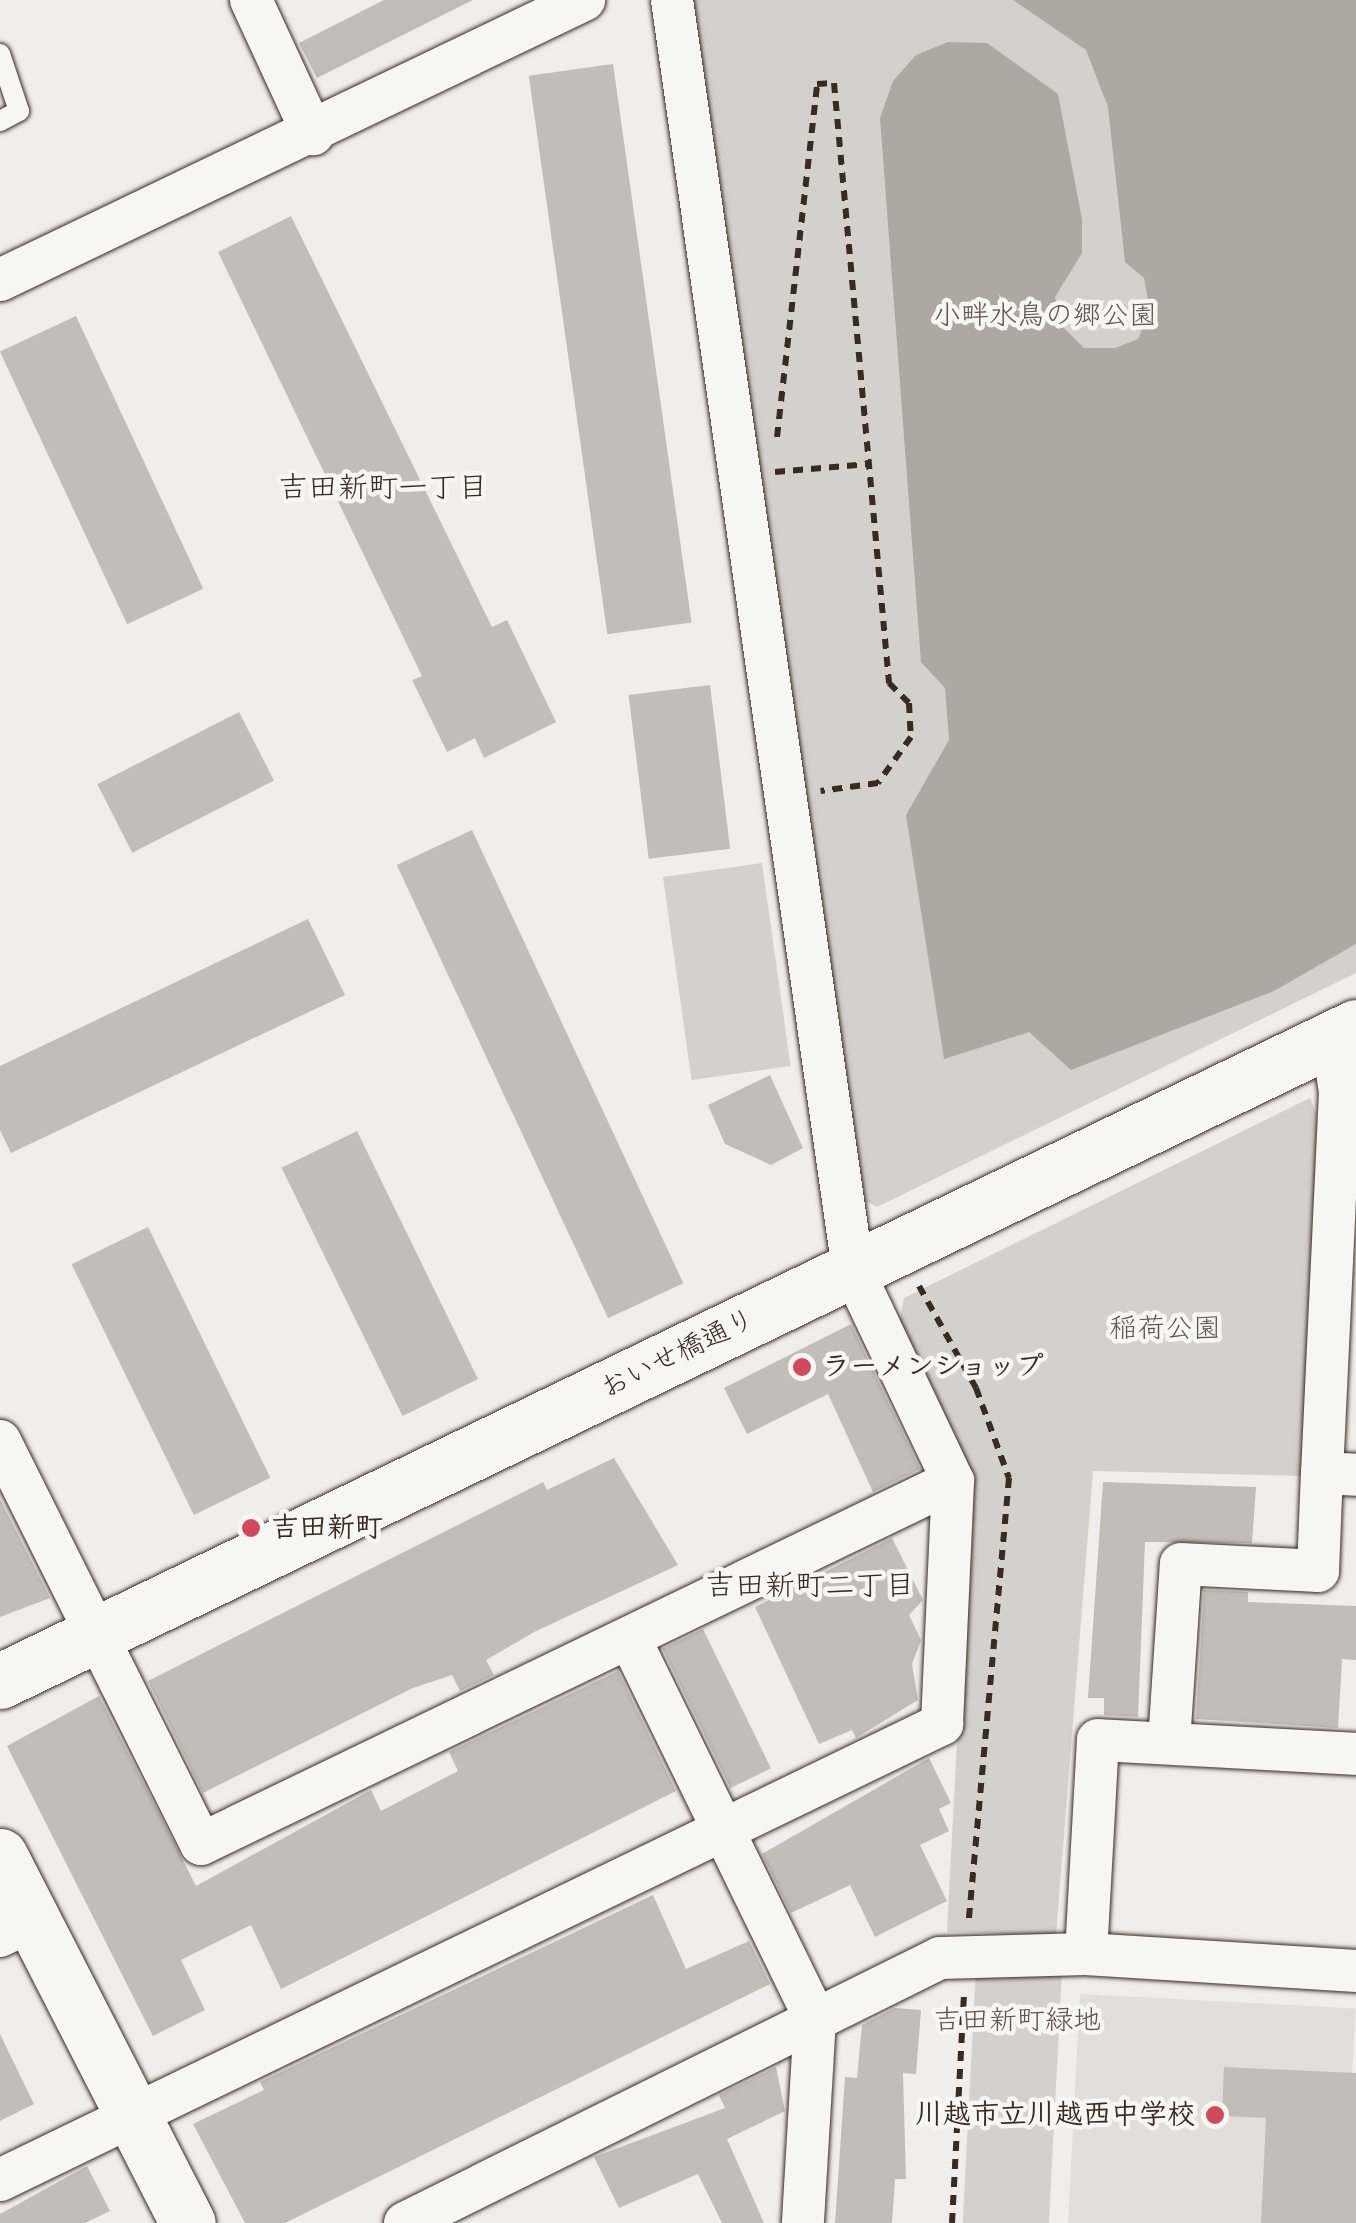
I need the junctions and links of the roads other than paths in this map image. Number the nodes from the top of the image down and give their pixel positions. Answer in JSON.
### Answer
{"nodes":[{"id":1,"x":251,"y":0,"type":"edge"},
{"id":2,"x":584,"y":0,"type":"edge"},
{"id":3,"x":672,"y":0,"type":"edge"},
{"id":4,"x":0,"y":54,"type":"edge"},
{"id":5,"x":0,"y":121,"type":"edge"},
{"id":6,"x":313,"y":134,"type":"junction"},
{"id":7,"x":0,"y":280,"type":"edge"},
{"id":8,"x":1344,"y":1033,"type":"edge"},
{"id":9,"x":853,"y":1270,"type":"junction"},
{"id":10,"x":3,"y":1454,"type":"edge"},
{"id":11,"x":1339,"y":1474,"type":"edge"},
{"id":12,"x":953,"y":1481,"type":"junction"},
{"id":13,"x":98,"y":1633,"type":"junction"},
{"id":14,"x":630,"y":1639,"type":"junction"},
{"id":15,"x":0,"y":1681,"type":"edge"},
{"id":16,"x":1169,"y":1742,"type":"junction"},
{"id":17,"x":1356,"y":1754,"type":"edge"},
{"id":18,"x":724,"y":1833,"type":"junction"},
{"id":19,"x":0,"y":1856,"type":"edge"},
{"id":20,"x":16,"y":1928,"type":"edge"},
{"id":21,"x":1086,"y":1954,"type":"junction"},
{"id":22,"x":1356,"y":1971,"type":"edge"},
{"id":23,"x":815,"y":2019,"type":"junction"},
{"id":24,"x":134,"y":2116,"type":"junction"},
{"id":25,"x":0,"y":2180,"type":"edge"},
{"id":26,"x":451,"y":2213,"type":"edge"},
{"id":27,"x":188,"y":2223,"type":"edge"},
{"id":28,"x":405,"y":2223,"type":"edge"},
{"id":29,"x":804,"y":2223,"type":"edge"}],
"edges":[{"from":1,"to":6,"type":"street"},
{"from":2,"to":6,"type":"street"},
{"from":3,"to":9,"type":"street"},
{"from":4,"to":5,"type":"lane"},
{"from":6,"to":7,"type":"street"},
{"from":8,"to":9,"type":"street","name":"おいせ橋通り"},
{"from":8,"to":11,"type":"street"},
{"from":9,"to":12,"type":"street"},
{"from":9,"to":13,"type":"street","name":"おいせ橋通り"},
{"from":10,"to":13,"type":"street"},
{"from":11,"to":16,"type":"street"},
{"from":12,"to":14,"type":"street"},
{"from":12,"to":18,"type":"street"},
{"from":13,"to":14,"type":"street"},
{"from":13,"to":15,"type":"street","name":"おいせ橋通り"},
{"from":14,"to":18,"type":"street"},
{"from":16,"to":17,"type":"street"},
{"from":16,"to":21,"type":"street"},
{"from":18,"to":23,"type":"street"},
{"from":18,"to":24,"type":"street"},
{"from":19,"to":20,"type":"street"},
{"from":20,"to":24,"type":"street"},
{"from":21,"to":22,"type":"street"},
{"from":21,"to":23,"type":"street"},
{"from":23,"to":26,"type":"street"},
{"from":23,"to":29,"type":"street"},
{"from":24,"to":25,"type":"street"},
{"from":24,"to":27,"type":"street"},
{"from":26,"to":28,"type":"street"}]}
